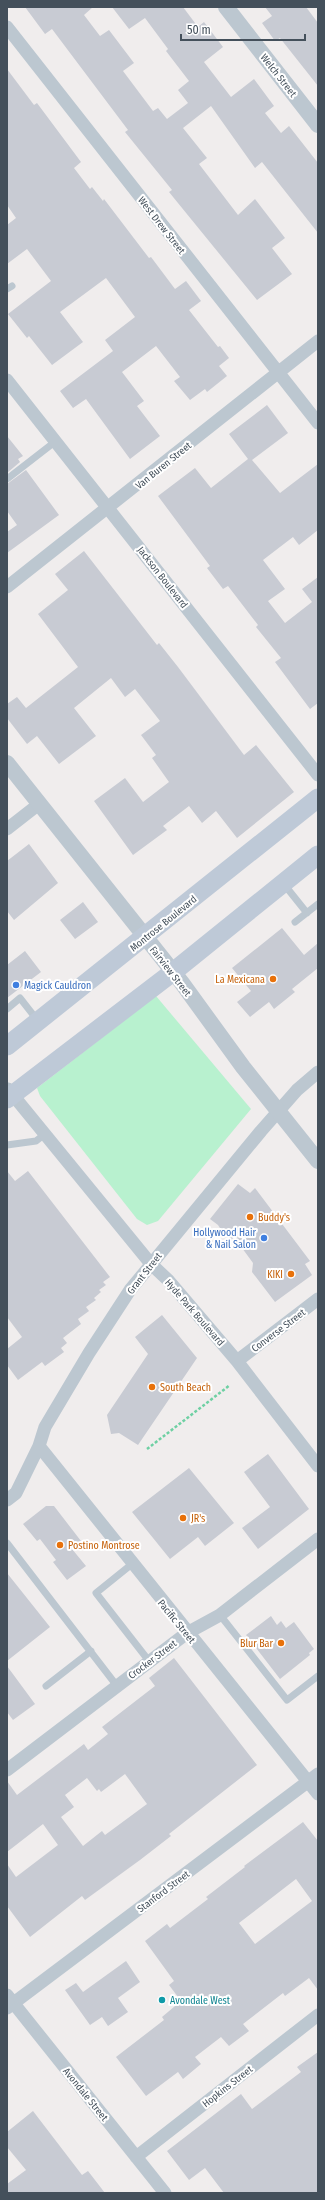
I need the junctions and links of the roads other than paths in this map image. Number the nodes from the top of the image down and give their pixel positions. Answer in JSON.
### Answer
{"nodes":[{"id":1,"x":226,"y":7,"type":"edge"},
{"id":2,"x":7,"y":27,"type":"edge"},
{"id":3,"x":318,"y":125,"type":"edge"},
{"id":4,"x":318,"y":341,"type":"edge"},
{"id":5,"x":278,"y":372,"type":"junction"},
{"id":6,"x":7,"y":380,"type":"edge"},
{"id":7,"x":318,"y":424,"type":"edge"},
{"id":8,"x":56,"y":441,"type":"junction"},
{"id":9,"x":7,"y":479,"type":"edge"},
{"id":10,"x":109,"y":508,"type":"junction"},
{"id":11,"x":7,"y":587,"type":"edge"},
{"id":12,"x":7,"y":763,"type":"edge"},
{"id":13,"x":318,"y":775,"type":"edge"},
{"id":14,"x":318,"y":798,"type":"edge"},
{"id":15,"x":39,"y":804,"type":"junction"},
{"id":16,"x":7,"y":829,"type":"edge"},
{"id":17,"x":318,"y":855,"type":"edge"},
{"id":18,"x":283,"y":883,"type":"junction"},
{"id":19,"x":318,"y":904,"type":"edge"},
{"id":20,"x":307,"y":913,"type":"junction"},
{"id":21,"x":295,"y":922,"type":"dead end"},
{"id":22,"x":146,"y":938,"type":"junction"},
{"id":23,"x":173,"y":972,"type":"junction"},
{"id":24,"x":7,"y":1009,"type":"edge"},
{"id":25,"x":38,"y":1021,"type":"junction"},
{"id":26,"x":7,"y":1046,"type":"edge"},
{"id":27,"x":318,"y":1072,"type":"edge"},
{"id":28,"x":9,"y":1094,"type":"edge"},
{"id":29,"x":279,"y":1110,"type":"junction"},
{"id":30,"x":45,"y":1134,"type":"junction"},
{"id":31,"x":7,"y":1145,"type":"edge"},
{"id":32,"x":318,"y":1162,"type":"edge"},
{"id":33,"x":151,"y":1264,"type":"junction"},
{"id":34,"x":318,"y":1299,"type":"edge"},
{"id":35,"x":237,"y":1361,"type":"junction"},
{"id":36,"x":39,"y":1446,"type":"junction"},
{"id":37,"x":318,"y":1466,"type":"edge"},
{"id":38,"x":7,"y":1500,"type":"edge"},
{"id":39,"x":318,"y":1539,"type":"edge"},
{"id":40,"x":7,"y":1543,"type":"edge"},
{"id":41,"x":132,"y":1564,"type":"junction"},
{"id":42,"x":220,"y":1615,"type":"junction"},
{"id":43,"x":186,"y":1633,"type":"junction"},
{"id":44,"x":91,"y":1651,"type":"junction"},
{"id":45,"x":149,"y":1661,"type":"junction"},
{"id":46,"x":318,"y":1676,"type":"edge"},
{"id":47,"x":46,"y":1686,"type":"dead end"},
{"id":48,"x":117,"y":1686,"type":"junction"},
{"id":49,"x":7,"y":1770,"type":"edge"},
{"id":50,"x":313,"y":1778,"type":"edge"},
{"id":51,"x":318,"y":1794,"type":"edge"},
{"id":52,"x":9,"y":2002,"type":"edge"},
{"id":53,"x":318,"y":2015,"type":"edge"},
{"id":54,"x":136,"y":2157,"type":"junction"},
{"id":55,"x":165,"y":2193,"type":"edge"}],
"edges":[{"from":1,"to":3,"type":"street","name":"Welch Street"},
{"from":2,"to":5,"type":"street","name":"West Drew Street"},
{"from":4,"to":5,"type":"street","name":"Van Buren Street"},
{"from":5,"to":7,"type":"street","name":"West Drew Street"},
{"from":5,"to":10,"type":"street","name":"Van Buren Street"},
{"from":6,"to":8,"type":"street","name":"Jackson Boulevard"},
{"from":8,"to":9,"type":"lane"},
{"from":8,"to":10,"type":"street","name":"Jackson Boulevard"},
{"from":10,"to":11,"type":"street","name":"Van Buren Street"},
{"from":10,"to":13,"type":"street","name":"Jackson Boulevard"},
{"from":12,"to":15,"type":"street","name":"Fairview Street"},
{"from":14,"to":22,"type":"main road","name":"Montrose Boulevard"},
{"from":15,"to":16,"type":"street"},
{"from":15,"to":22,"type":"street","name":"Fairview Street"},
{"from":17,"to":18,"type":"main road"},
{"from":18,"to":20,"type":"lane"},
{"from":18,"to":23,"type":"main road"},
{"from":19,"to":20,"type":"lane"},
{"from":20,"to":21,"type":"lane"},
{"from":22,"to":23,"type":"street","name":"Fairview Street"},
{"from":22,"to":25,"type":"main road","name":"Montrose Boulevard"},
{"from":23,"to":28,"type":"main road"},
{"from":23,"to":29,"type":"street","name":"Fairview Street"},
{"from":24,"to":25,"type":"lane"},
{"from":25,"to":26,"type":"main road","name":"Montrose Boulevard"},
{"from":27,"to":29,"type":"street","name":"Grant Street"},
{"from":28,"to":30,"type":"street","name":"Hyde Park Boulevard"},
{"from":29,"to":32,"type":"street","name":"Fairview Street"},
{"from":29,"to":33,"type":"street","name":"Grant Street"},
{"from":30,"to":31,"type":"lane"},
{"from":30,"to":33,"type":"street","name":"Hyde Park Boulevard"},
{"from":33,"to":35,"type":"street","name":"Hyde Park Boulevard"},
{"from":33,"to":36,"type":"street","name":"Grant Street"},
{"from":34,"to":35,"type":"street","name":"Converse Street"},
{"from":35,"to":37,"type":"street","name":"Hyde Park Boulevard"},
{"from":36,"to":38,"type":"street","name":"Grant Street"},
{"from":36,"to":41,"type":"street","name":"Pacific Street"},
{"from":39,"to":42,"type":"street","name":"Crocker Street"},
{"from":40,"to":44,"type":"lane"},
{"from":41,"to":43,"type":"street","name":"Pacific Street"},
{"from":41,"to":45,"type":"lane"},
{"from":42,"to":43,"type":"street","name":"Crocker Street"},
{"from":42,"to":46,"type":"lane"},
{"from":43,"to":45,"type":"street","name":"Crocker Street"},
{"from":43,"to":50,"type":"street","name":"Pacific Street"},
{"from":44,"to":47,"type":"lane"},
{"from":44,"to":48,"type":"lane"},
{"from":45,"to":48,"type":"street","name":"Crocker Street"},
{"from":48,"to":49,"type":"street","name":"Crocker Street"},
{"from":50,"to":51,"type":"street","name":"Pacific Street"},
{"from":50,"to":52,"type":"street","name":"Stanford Street"},
{"from":52,"to":54,"type":"street","name":"Avondale Street"},
{"from":53,"to":54,"type":"street","name":"Hopkins Street"},
{"from":54,"to":55,"type":"street","name":"Avondale Street"}]}
